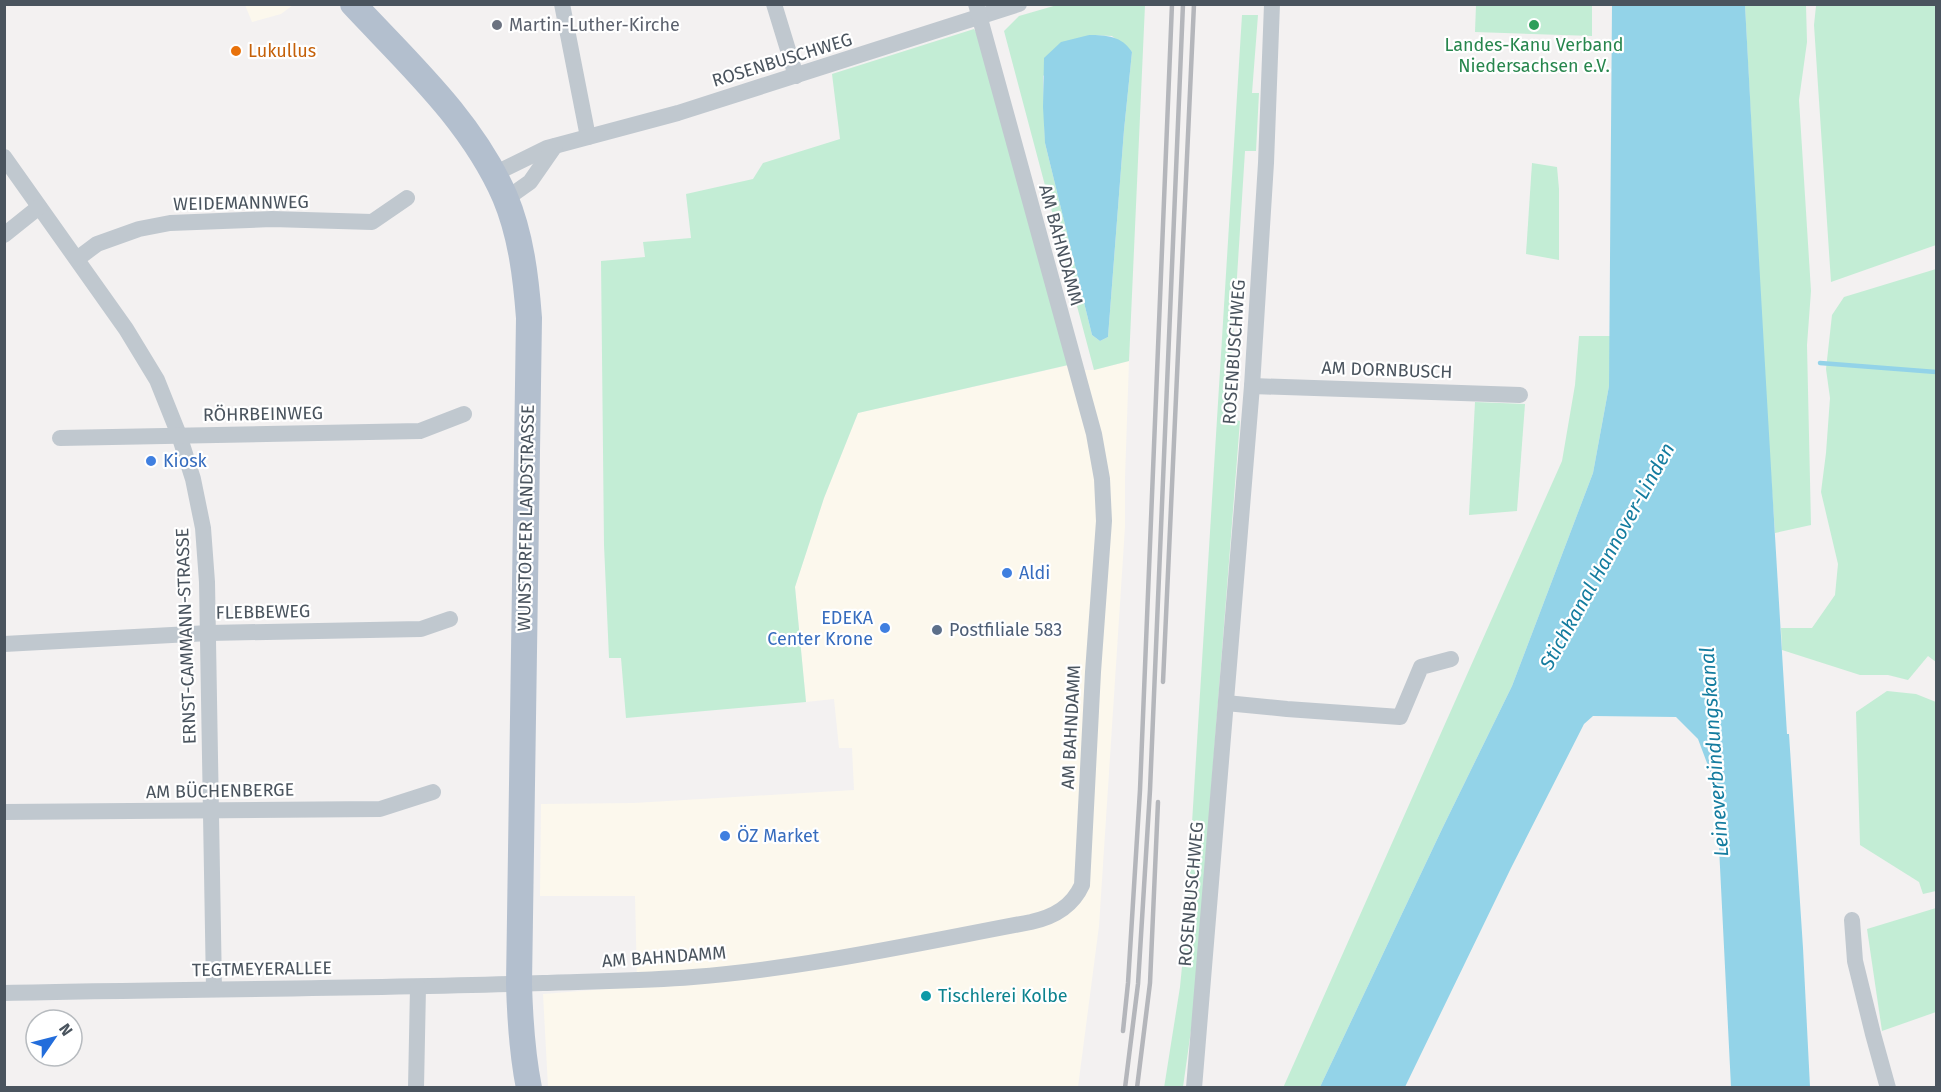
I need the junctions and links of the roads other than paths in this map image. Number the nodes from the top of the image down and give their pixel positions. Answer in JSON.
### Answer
{"nodes":[{"id":1,"x":353,"y":4,"type":"edge"},
{"id":2,"x":562,"y":4,"type":"edge"},
{"id":3,"x":774,"y":4,"type":"edge"},
{"id":4,"x":1019,"y":4,"type":"edge"},
{"id":5,"x":1272,"y":4,"type":"edge"},
{"id":6,"x":978,"y":11,"type":"edge"},
{"id":7,"x":796,"y":76,"type":"junction"},
{"id":8,"x":588,"y":137,"type":"junction"},
{"id":9,"x":555,"y":146,"type":"junction"},
{"id":10,"x":4,"y":157,"type":"edge"},
{"id":11,"x":494,"y":174,"type":"junction"},
{"id":12,"x":407,"y":198,"type":"dead end"},
{"id":13,"x":506,"y":199,"type":"junction"},
{"id":14,"x":39,"y":207,"type":"junction"},
{"id":15,"x":4,"y":235,"type":"edge"},
{"id":16,"x":77,"y":259,"type":"junction"},
{"id":17,"x":1252,"y":386,"type":"junction"},
{"id":18,"x":1520,"y":395,"type":"dead end"},
{"id":19,"x":464,"y":414,"type":"dead end"},
{"id":20,"x":179,"y":435,"type":"junction"},
{"id":21,"x":60,"y":438,"type":"dead end"},
{"id":22,"x":450,"y":620,"type":"dead end"},
{"id":23,"x":209,"y":633,"type":"junction"},
{"id":24,"x":4,"y":644,"type":"edge"},
{"id":25,"x":1451,"y":659,"type":"dead end"},
{"id":26,"x":1226,"y":703,"type":"junction"},
{"id":27,"x":433,"y":792,"type":"dead end"},
{"id":28,"x":210,"y":810,"type":"junction"},
{"id":29,"x":4,"y":812,"type":"edge"},
{"id":30,"x":1852,"y":920,"type":"dead end"},
{"id":31,"x":519,"y":984,"type":"junction"},
{"id":32,"x":418,"y":987,"type":"junction"},
{"id":33,"x":214,"y":989,"type":"junction"},
{"id":34,"x":4,"y":993,"type":"edge"},
{"id":35,"x":416,"y":1088,"type":"edge"},
{"id":36,"x":529,"y":1088,"type":"edge"},
{"id":37,"x":1194,"y":1088,"type":"edge"},
{"id":38,"x":1888,"y":1088,"type":"edge"}],
"edges":[{"from":1,"to":11,"type":"main road","name":"WUNSTORFER LANDSTRASSE"},
{"from":2,"to":8,"type":"street"},
{"from":3,"to":7,"type":"street"},
{"from":4,"to":6,"type":"street","name":"ROSENBUSCHWEG"},
{"from":5,"to":17,"type":"street","name":"ROSENBUSCHWEG"},
{"from":6,"to":7,"type":"street","name":"ROSENBUSCHWEG"},
{"from":6,"to":31,"type":"street","name":"AM BAHNDAMM"},
{"from":7,"to":8,"type":"street","name":"ROSENBUSCHWEG"},
{"from":8,"to":9,"type":"street","name":"ROSENBUSCHWEG"},
{"from":9,"to":11,"type":"street","name":"ROSENBUSCHWEG"},
{"from":9,"to":13,"type":"street"},
{"from":10,"to":14,"type":"street","name":"ERNST-CAMMANN-STRASSE"},
{"from":11,"to":13,"type":"main road","name":"WUNSTORFER LANDSTRASSE"},
{"from":12,"to":16,"type":"street","name":"WEIDEMANNWEG"},
{"from":13,"to":31,"type":"main road","name":"WUNSTORFER LANDSTRASSE"},
{"from":14,"to":15,"type":"street"},
{"from":14,"to":16,"type":"street","name":"ERNST-CAMMANN-STRASSE"},
{"from":16,"to":20,"type":"street","name":"ERNST-CAMMANN-STRASSE"},
{"from":17,"to":18,"type":"street","name":"AM DORNBUSCH"},
{"from":17,"to":26,"type":"street","name":"ROSENBUSCHWEG"},
{"from":19,"to":20,"type":"street","name":"RÖHRBEINWEG"},
{"from":20,"to":21,"type":"street","name":"RÖHRBEINWEG"},
{"from":20,"to":23,"type":"street","name":"ERNST-CAMMANN-STRASSE"},
{"from":22,"to":23,"type":"street","name":"FLEBBEWEG"},
{"from":23,"to":24,"type":"street","name":"FLEBBEWEG"},
{"from":23,"to":28,"type":"street","name":"ERNST-CAMMANN-STRASSE"},
{"from":25,"to":26,"type":"street"},
{"from":26,"to":37,"type":"street","name":"ROSENBUSCHWEG"},
{"from":27,"to":28,"type":"street","name":"AM BÜCHENBERGE"},
{"from":28,"to":29,"type":"street","name":"AM BÜCHENBERGE"},
{"from":28,"to":33,"type":"street","name":"ERNST-CAMMANN-STRASSE"},
{"from":30,"to":38,"type":"street"},
{"from":31,"to":32,"type":"street","name":"TEGTMEYERALLEE"},
{"from":31,"to":36,"type":"main road","name":"WUNSTORFER LANDSTRASSE"},
{"from":32,"to":33,"type":"street","name":"TEGTMEYERALLEE"},
{"from":32,"to":35,"type":"street"},
{"from":33,"to":34,"type":"street","name":"TEGTMEYERALLEE"}]}
